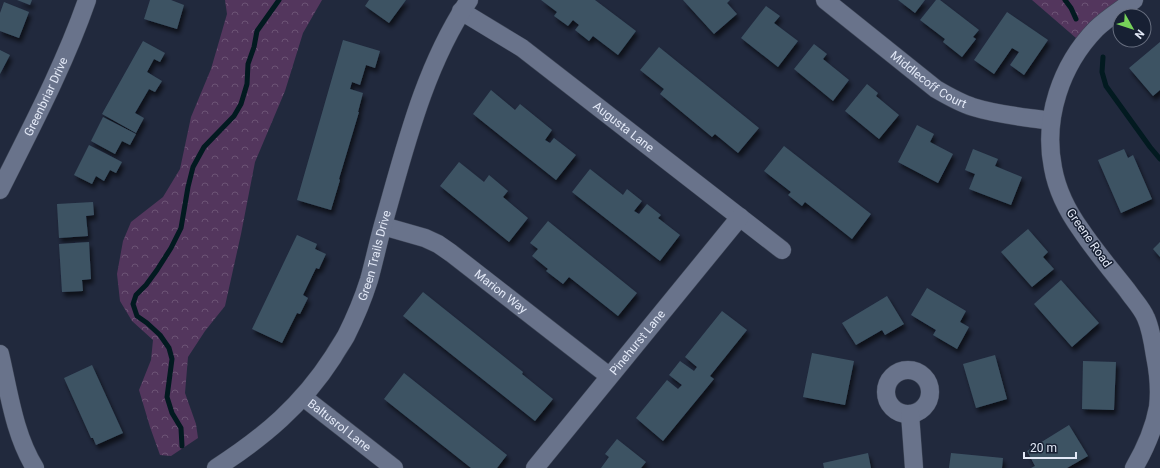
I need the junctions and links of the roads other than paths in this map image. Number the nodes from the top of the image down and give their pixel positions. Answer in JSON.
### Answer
{"nodes":[{"id":1,"x":87,"y":0,"type":"edge"},
{"id":2,"x":825,"y":0,"type":"edge"},
{"id":3,"x":1134,"y":0,"type":"edge"},
{"id":4,"x":465,"y":6,"type":"edge"},
{"id":5,"x":1051,"y":121,"type":"junction"},
{"id":6,"x":0,"y":190,"type":"edge"},
{"id":7,"x":740,"y":217,"type":"junction"},
{"id":8,"x":383,"y":226,"type":"junction"},
{"id":9,"x":782,"y":250,"type":"dead end"},
{"id":10,"x":0,"y":354,"type":"edge"},
{"id":11,"x":609,"y":376,"type":"junction"},
{"id":12,"x":303,"y":397,"type":"junction"},
{"id":13,"x":1159,"y":406,"type":"edge"},
{"id":14,"x":6,"y":409,"type":"edge"},
{"id":15,"x":910,"y":414,"type":"dead end"},
{"id":16,"x":35,"y":468,"type":"edge"},
{"id":17,"x":216,"y":468,"type":"edge"},
{"id":18,"x":394,"y":468,"type":"edge"},
{"id":19,"x":535,"y":468,"type":"edge"},
{"id":20,"x":914,"y":468,"type":"edge"},
{"id":21,"x":1134,"y":468,"type":"edge"}],
"edges":[{"from":1,"to":6,"type":"street","name":"Greenbriar Drive"},
{"from":2,"to":5,"type":"street","name":"Middlecoff Court"},
{"from":3,"to":5,"type":"street","name":"Greene Road"},
{"from":4,"to":7,"type":"street","name":"Augusta Lane"},
{"from":4,"to":8,"type":"street","name":"Green Trails Drive"},
{"from":5,"to":13,"type":"street","name":"Greene Road"},
{"from":7,"to":9,"type":"street","name":"Augusta Lane"},
{"from":7,"to":11,"type":"street","name":"Pinehurst Lane"},
{"from":8,"to":11,"type":"street","name":"Marion Way"},
{"from":8,"to":12,"type":"street","name":"Green Trails Drive"},
{"from":10,"to":14,"type":"street"},
{"from":11,"to":19,"type":"street","name":"Pinehurst Lane"},
{"from":12,"to":17,"type":"street","name":"Green Trails Drive"},
{"from":12,"to":18,"type":"street","name":"Baltusrol Lane"},
{"from":13,"to":21,"type":"street","name":"Greene Road"},
{"from":14,"to":16,"type":"street"},
{"from":15,"to":20,"type":"street"}]}
